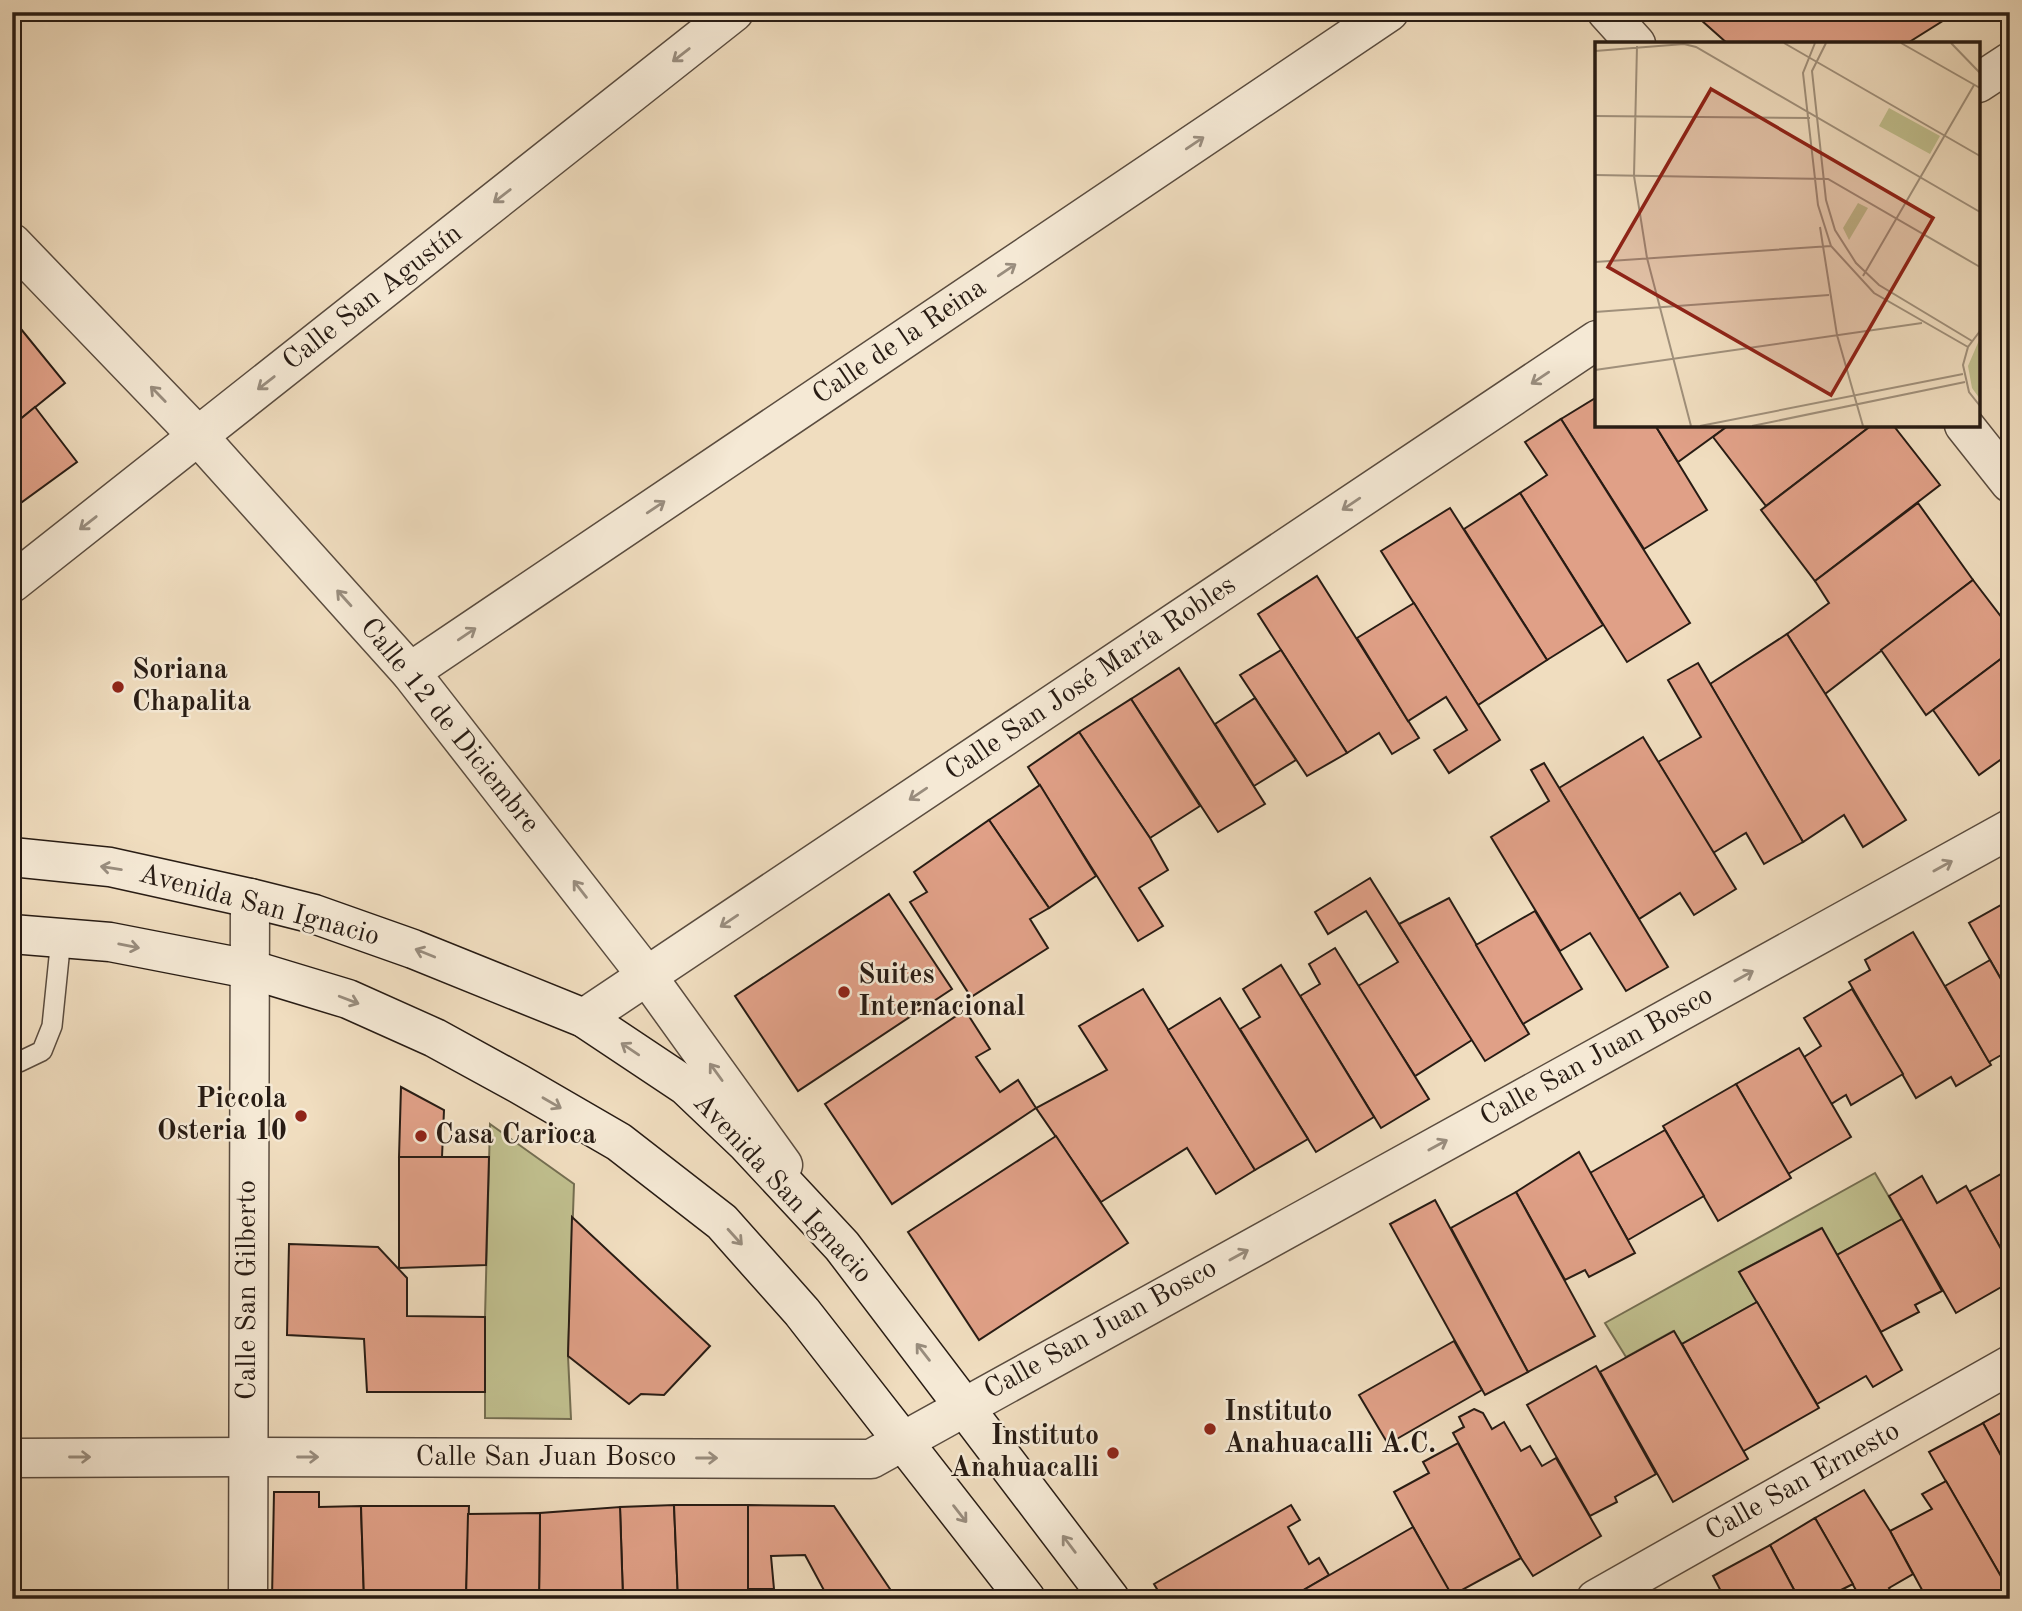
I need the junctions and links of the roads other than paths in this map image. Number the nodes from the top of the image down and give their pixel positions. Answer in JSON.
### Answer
{"nodes":[{"id":1,"x":734,"y":12,"type":"edge"},
{"id":2,"x":1389,"y":12,"type":"edge"},
{"id":3,"x":1607,"y":12,"type":"edge"},
{"id":4,"x":1634,"y":42,"type":"edge"},
{"id":5,"x":2010,"y":62,"type":"edge"},
{"id":6,"x":1980,"y":82,"type":"edge"},
{"id":7,"x":12,"y":243,"type":"edge"},
{"id":8,"x":1595,"y":341,"type":"edge"},
{"id":9,"x":1966,"y":427,"type":"edge"},
{"id":10,"x":198,"y":436,"type":"junction"},
{"id":11,"x":2010,"y":483,"type":"edge"},
{"id":12,"x":12,"y":583,"type":"edge"},
{"id":13,"x":410,"y":672,"type":"junction"},
{"id":14,"x":2010,"y":829,"type":"edge"},
{"id":15,"x":12,"y":857,"type":"edge"},
{"id":16,"x":250,"y":898,"type":"junction"},
{"id":17,"x":12,"y":934,"type":"edge"},
{"id":18,"x":61,"y":938,"type":"junction"},
{"id":19,"x":249,"y":969,"type":"junction"},
{"id":20,"x":647,"y":976,"type":"junction"},
{"id":21,"x":584,"y":1018,"type":"junction"},
{"id":22,"x":12,"y":1062,"type":"edge"},
{"id":23,"x":842,"y":1246,"type":"junction"},
{"id":24,"x":2010,"y":1365,"type":"edge"},
{"id":25,"x":964,"y":1406,"type":"junction"},
{"id":26,"x":903,"y":1441,"type":"junction"},
{"id":27,"x":248,"y":1457,"type":"junction"},
{"id":28,"x":12,"y":1458,"type":"edge"},
{"id":29,"x":248,"y":1599,"type":"edge"},
{"id":30,"x":1026,"y":1599,"type":"edge"},
{"id":31,"x":1110,"y":1599,"type":"edge"},
{"id":32,"x":1596,"y":1599,"type":"edge"}],
"edges":[{"from":1,"to":10,"type":"street","name":"Calle San Agustín","one_way":true},
{"from":13,"to":2,"type":"street","name":"Calle de la Reina","one_way":true},
{"from":3,"to":4,"type":"street"},
{"from":5,"to":6,"type":"street"},
{"from":10,"to":7,"type":"street","name":"Calle 12 de Diciembre","one_way":true},
{"from":8,"to":20,"type":"street","name":"Calle San José María Robles","one_way":true},
{"from":9,"to":11,"type":"street"},
{"from":10,"to":12,"type":"street","name":"Calle San Agustín","one_way":true},
{"from":13,"to":10,"type":"street","name":"Calle 12 de Diciembre","one_way":true},
{"from":20,"to":13,"type":"street","name":"Calle 12 de Diciembre","one_way":true},
{"from":25,"to":14,"type":"street","name":"Calle San Juan Bosco","one_way":true},
{"from":16,"to":15,"type":"street","name":"Avenida San Ignacio","one_way":true},
{"from":16,"to":19,"type":"street","name":"Calle San Gilberto"},
{"from":21,"to":16,"type":"street","name":"Avenida San Ignacio","one_way":true},
{"from":17,"to":18,"type":"street"},
{"from":18,"to":19,"type":"street","one_way":true},
{"from":18,"to":22,"type":"lane"},
{"from":19,"to":26,"type":"street","one_way":true},
{"from":19,"to":27,"type":"street","name":"Calle San Gilberto"},
{"from":20,"to":21,"type":"street","name":"Calle San José María Robles"},
{"from":23,"to":20,"type":"street","name":"Calle 12 de Diciembre","one_way":true},
{"from":23,"to":21,"type":"street","name":"Avenida San Ignacio","one_way":true},
{"from":25,"to":23,"type":"street","name":"Avenida San Ignacio","one_way":true},
{"from":24,"to":32,"type":"street","name":"Calle San Ernesto"},
{"from":25,"to":26,"type":"street","name":"Calle San Juan Bosco"},
{"from":31,"to":25,"type":"street","name":"Avenida San Ignacio","one_way":true},
{"from":27,"to":26,"type":"street","name":"Calle San Juan Bosco","one_way":true},
{"from":26,"to":30,"type":"street","one_way":true},
{"from":28,"to":27,"type":"street","name":"Calle San Juan Bosco","one_way":true},
{"from":27,"to":29,"type":"street","name":"Calle San Gilberto"}]}
